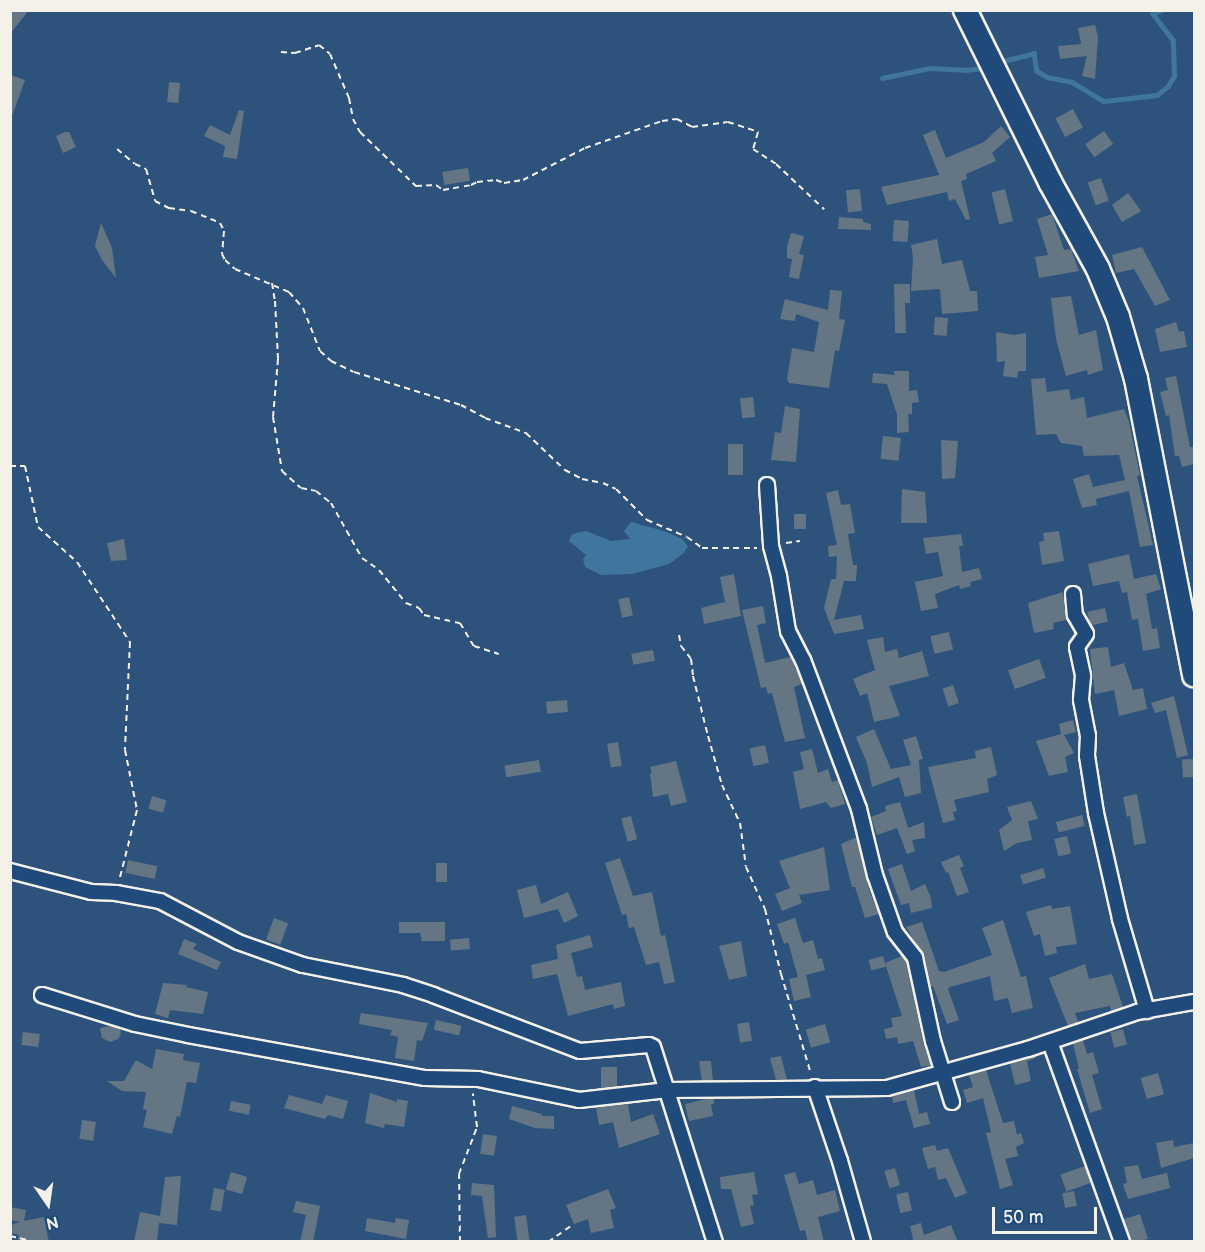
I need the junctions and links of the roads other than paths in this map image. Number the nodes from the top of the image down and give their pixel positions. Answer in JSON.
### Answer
{"nodes":[{"id":1,"x":965,"y":10,"type":"edge"},
{"id":2,"x":767,"y":485,"type":"dead end"},
{"id":3,"x":1073,"y":594,"type":"dead end"},
{"id":4,"x":1194,"y":675,"type":"edge"},
{"id":5,"x":10,"y":870,"type":"edge"},
{"id":6,"x":42,"y":995,"type":"dead end"},
{"id":7,"x":1194,"y":1002,"type":"edge"},
{"id":8,"x":1147,"y":1011,"type":"junction"},
{"id":9,"x":1050,"y":1042,"type":"junction"},
{"id":10,"x":945,"y":1073,"type":"junction"},
{"id":11,"x":815,"y":1087,"type":"junction"},
{"id":12,"x":668,"y":1090,"type":"junction"},
{"id":13,"x":952,"y":1102,"type":"dead end"},
{"id":14,"x":715,"y":1242,"type":"edge"},
{"id":15,"x":862,"y":1242,"type":"edge"},
{"id":16,"x":1122,"y":1242,"type":"edge"}],
"edges":[{"from":1,"to":4,"type":"main road"},
{"from":2,"to":10,"type":"street"},
{"from":3,"to":8,"type":"street"},
{"from":5,"to":12,"type":"street"},
{"from":6,"to":12,"type":"street"},
{"from":7,"to":8,"type":"street"},
{"from":8,"to":9,"type":"street"},
{"from":9,"to":10,"type":"street"},
{"from":9,"to":16,"type":"street"},
{"from":10,"to":11,"type":"street"},
{"from":10,"to":13,"type":"street"},
{"from":11,"to":12,"type":"street"},
{"from":11,"to":15,"type":"street"},
{"from":12,"to":14,"type":"street"}]}
